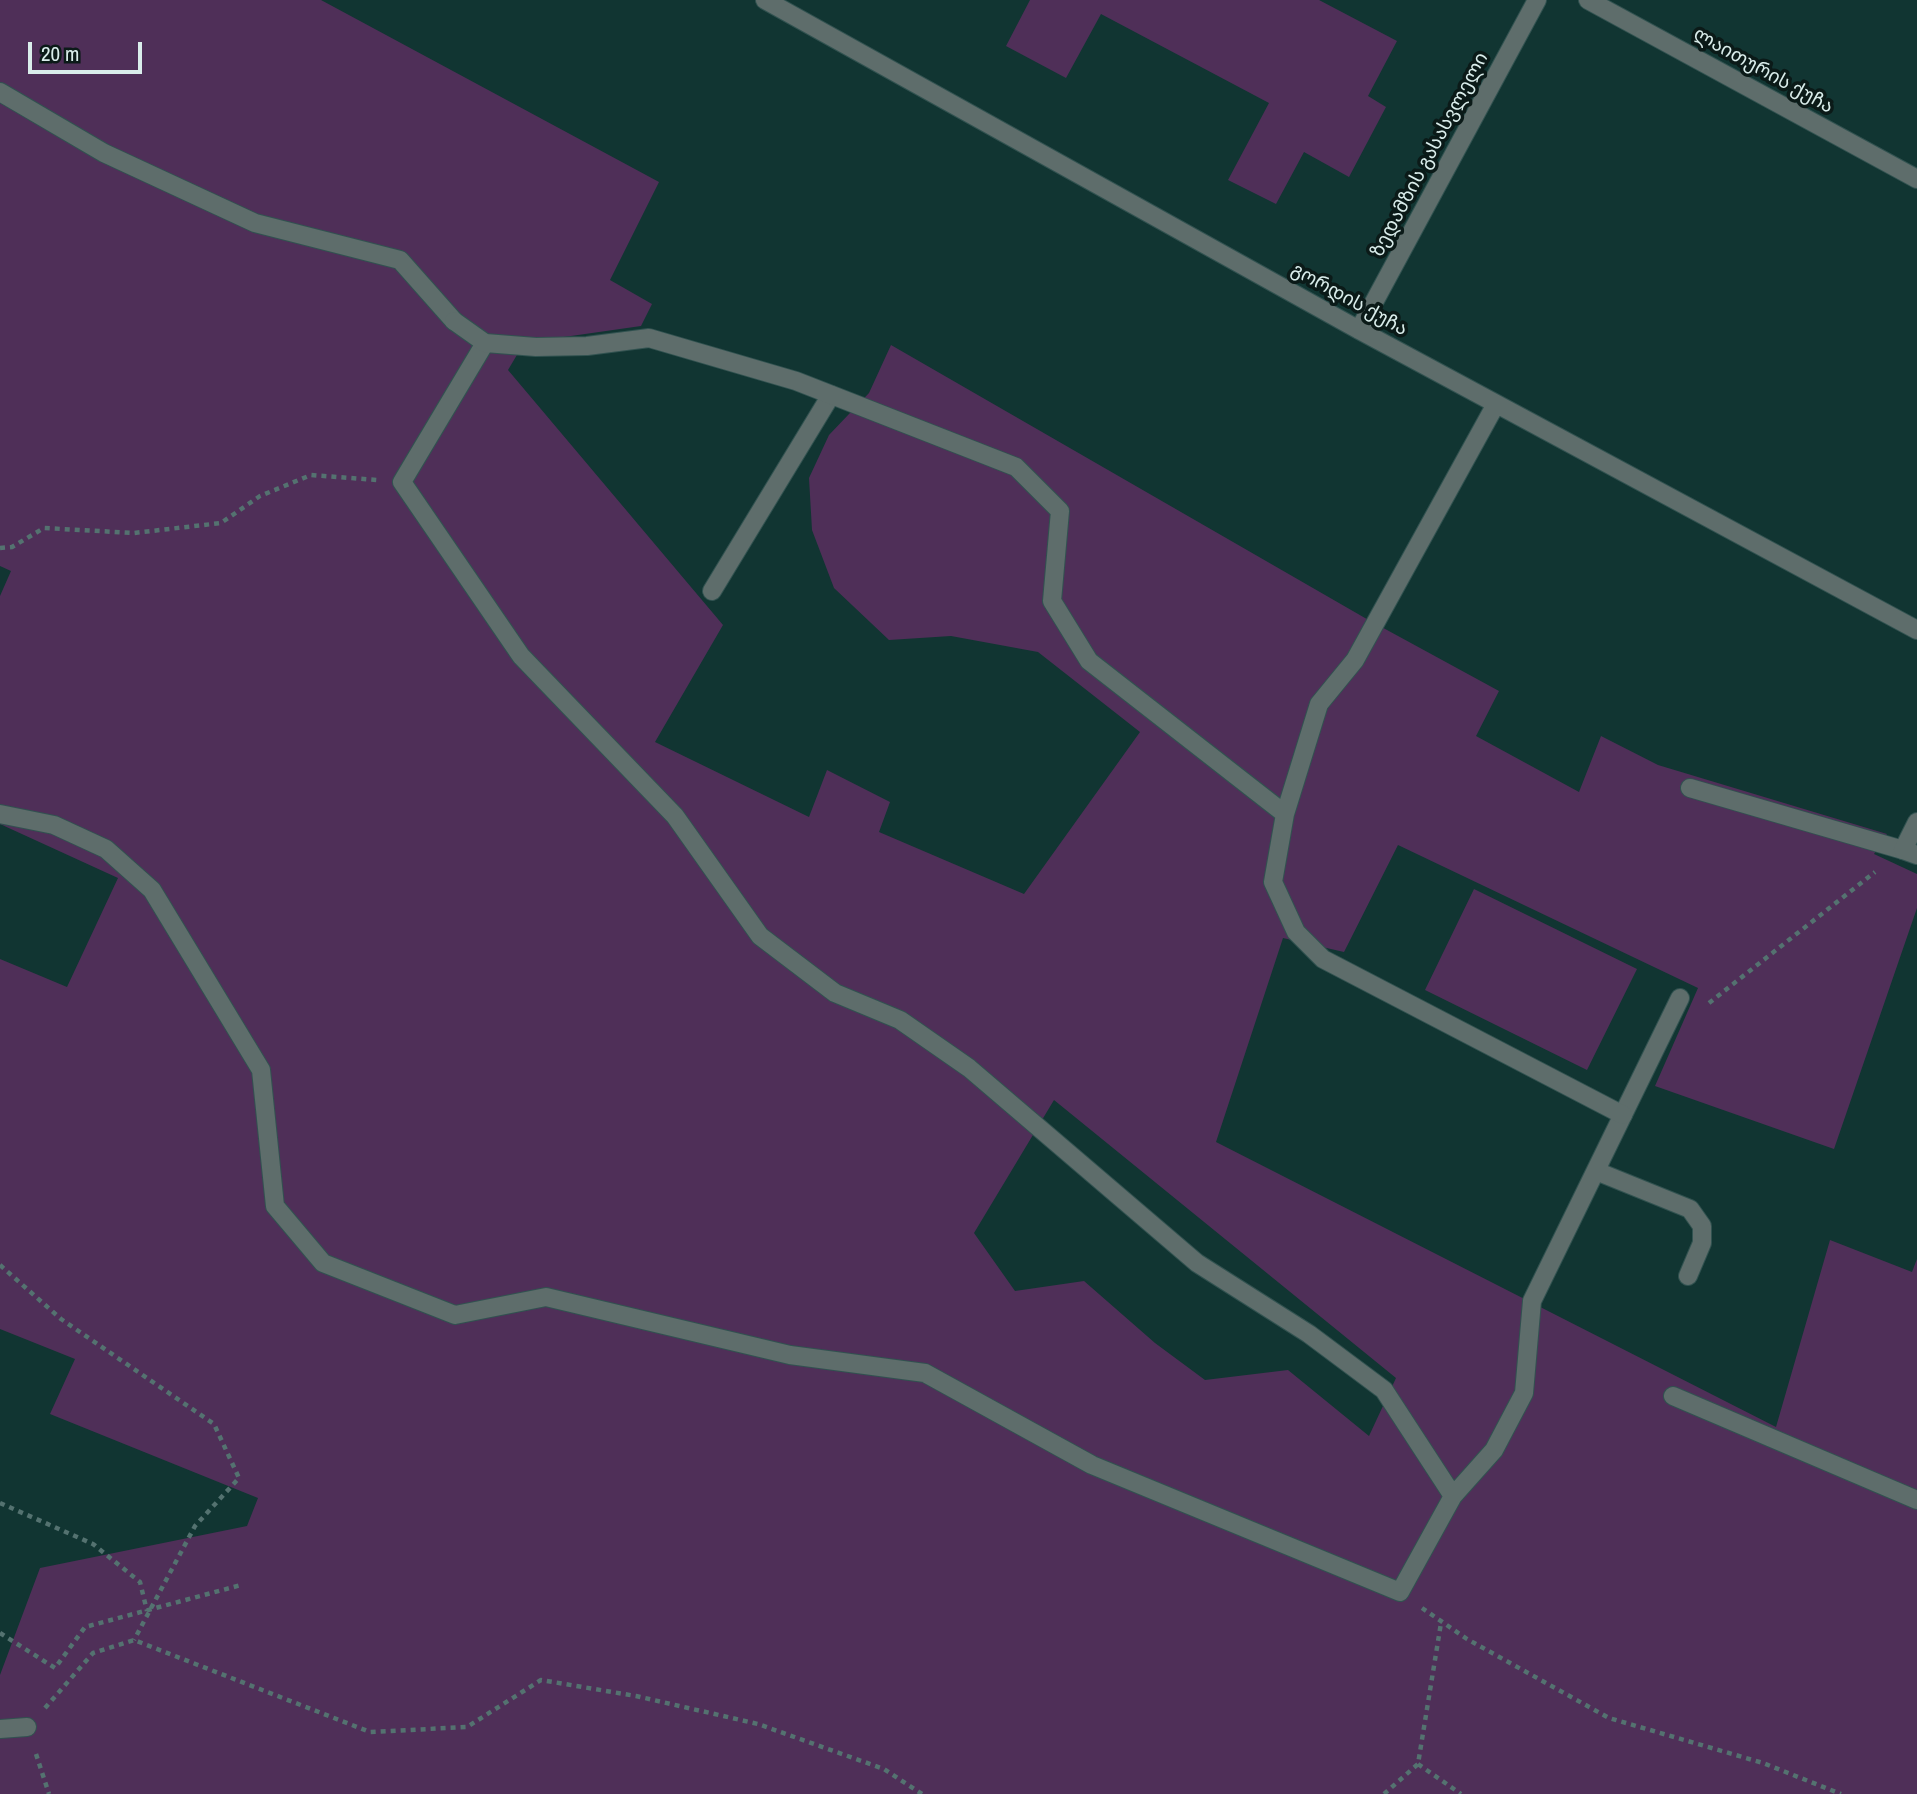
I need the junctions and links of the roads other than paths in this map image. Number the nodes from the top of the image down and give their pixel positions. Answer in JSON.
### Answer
{"nodes":[{"id":1,"x":765,"y":0,"type":"edge"},
{"id":2,"x":1537,"y":0,"type":"edge"},
{"id":3,"x":1588,"y":0,"type":"edge"},
{"id":4,"x":0,"y":92,"type":"edge"},
{"id":5,"x":1917,"y":179,"type":"edge"},
{"id":6,"x":1359,"y":330,"type":"junction"},
{"id":7,"x":485,"y":344,"type":"junction"},
{"id":8,"x":831,"y":395,"type":"junction"},
{"id":9,"x":1496,"y":404,"type":"junction"},
{"id":10,"x":712,"y":591,"type":"dead end"},
{"id":11,"x":1917,"y":630,"type":"edge"},
{"id":12,"x":1689,"y":788,"type":"dead end"},
{"id":13,"x":0,"y":814,"type":"edge"},
{"id":14,"x":1285,"y":814,"type":"junction"},
{"id":15,"x":1917,"y":821,"type":"edge"},
{"id":16,"x":1910,"y":852,"type":"edge"},
{"id":17,"x":1680,"y":998,"type":"road end"},
{"id":18,"x":1623,"y":1115,"type":"junction"},
{"id":19,"x":1596,"y":1171,"type":"junction"},
{"id":20,"x":1688,"y":1276,"type":"dead end"},
{"id":21,"x":1673,"y":1396,"type":"dead end"},
{"id":22,"x":1453,"y":1496,"type":"junction"},
{"id":23,"x":1917,"y":1500,"type":"edge"},
{"id":24,"x":27,"y":1727,"type":"road end"},
{"id":25,"x":0,"y":1729,"type":"edge"}],
"edges":[{"from":1,"to":6,"type":"street","name":"გორდის ქუჩა"},
{"from":2,"to":6,"type":"street","name":"ზედამზის გასასვლელი"},
{"from":3,"to":5,"type":"street","name":"ლაითურის ქუჩა"},
{"from":4,"to":7,"type":"street"},
{"from":6,"to":9,"type":"street","name":"გორდის ქუჩა"},
{"from":7,"to":8,"type":"street"},
{"from":7,"to":22,"type":"street"},
{"from":8,"to":10,"type":"street"},
{"from":8,"to":14,"type":"street"},
{"from":9,"to":11,"type":"street","name":"გორდის ქუჩა"},
{"from":9,"to":14,"type":"street"},
{"from":12,"to":16,"type":"street"},
{"from":13,"to":22,"type":"street"},
{"from":14,"to":18,"type":"street"},
{"from":15,"to":16,"type":"street"},
{"from":17,"to":18,"type":"street"},
{"from":18,"to":19,"type":"street"},
{"from":19,"to":20,"type":"street"},
{"from":19,"to":22,"type":"street"},
{"from":21,"to":23,"type":"street"},
{"from":24,"to":25,"type":"street"}]}
